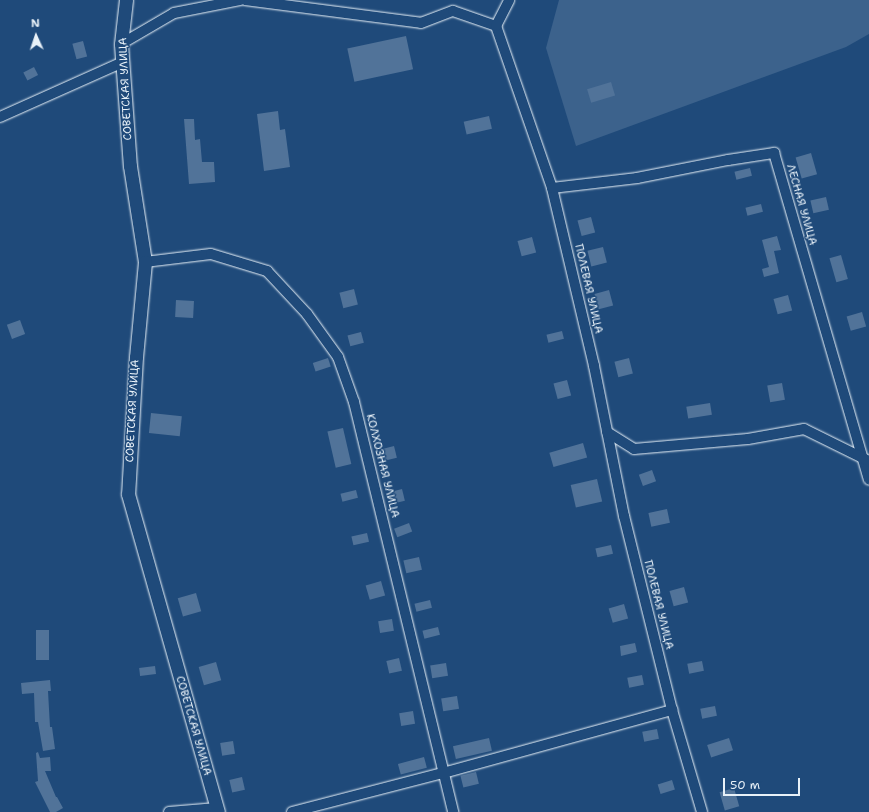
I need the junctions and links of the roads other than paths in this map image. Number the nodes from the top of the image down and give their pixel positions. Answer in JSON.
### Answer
{"nodes":[{"id":1,"x":126,"y":0,"type":"edge"},
{"id":2,"x":240,"y":0,"type":"edge"},
{"id":3,"x":245,"y":0,"type":"edge"},
{"id":4,"x":509,"y":0,"type":"edge"},
{"id":5,"x":496,"y":26,"type":"junction"},
{"id":6,"x":121,"y":44,"type":"junction"},
{"id":7,"x":123,"y":62,"type":"junction"},
{"id":8,"x":0,"y":117,"type":"edge"},
{"id":9,"x":552,"y":188,"type":"junction"},
{"id":10,"x":145,"y":262,"type":"junction"},
{"id":11,"x":607,"y":432,"type":"junction"},
{"id":12,"x":866,"y":459,"type":"edge"},
{"id":13,"x":869,"y":479,"type":"edge"},
{"id":14,"x":672,"y":710,"type":"junction"},
{"id":15,"x":443,"y":773,"type":"junction"},
{"id":16,"x":217,"y":810,"type":"edge"},
{"id":17,"x":168,"y":812,"type":"edge"},
{"id":18,"x":292,"y":812,"type":"edge"},
{"id":19,"x":453,"y":812,"type":"edge"},
{"id":20,"x":702,"y":812,"type":"edge"}],
"edges":[{"from":1,"to":6,"type":"street","name":"СОВЕТСКАЯ УЛИЦА"},
{"from":2,"to":6,"type":"street"},
{"from":3,"to":5,"type":"street"},
{"from":4,"to":5,"type":"street"},
{"from":5,"to":9,"type":"street","name":"ПОЛЕВАЯ УЛИЦА"},
{"from":6,"to":7,"type":"street","name":"СОВЕТСКАЯ УЛИЦА"},
{"from":7,"to":8,"type":"street"},
{"from":7,"to":10,"type":"street","name":"СОВЕТСКАЯ УЛИЦА"},
{"from":9,"to":11,"type":"street","name":"ПОЛЕВАЯ УЛИЦА"},
{"from":9,"to":12,"type":"street","name":"ЛЕСНАЯ УЛИЦА"},
{"from":10,"to":15,"type":"street","name":"КОЛХОЗНАЯ УЛИЦА"},
{"from":10,"to":16,"type":"street","name":"СОВЕТСКАЯ УЛИЦА"},
{"from":11,"to":12,"type":"street"},
{"from":11,"to":14,"type":"street","name":"ПОЛЕВАЯ УЛИЦА"},
{"from":12,"to":13,"type":"street","name":"ЛЕСНАЯ УЛИЦА"},
{"from":14,"to":15,"type":"street"},
{"from":14,"to":20,"type":"street","name":"ПОЛЕВАЯ УЛИЦА"},
{"from":15,"to":18,"type":"street"},
{"from":15,"to":19,"type":"street","name":"КОЛХОЗНАЯ УЛИЦА"},
{"from":16,"to":17,"type":"street"}]}
